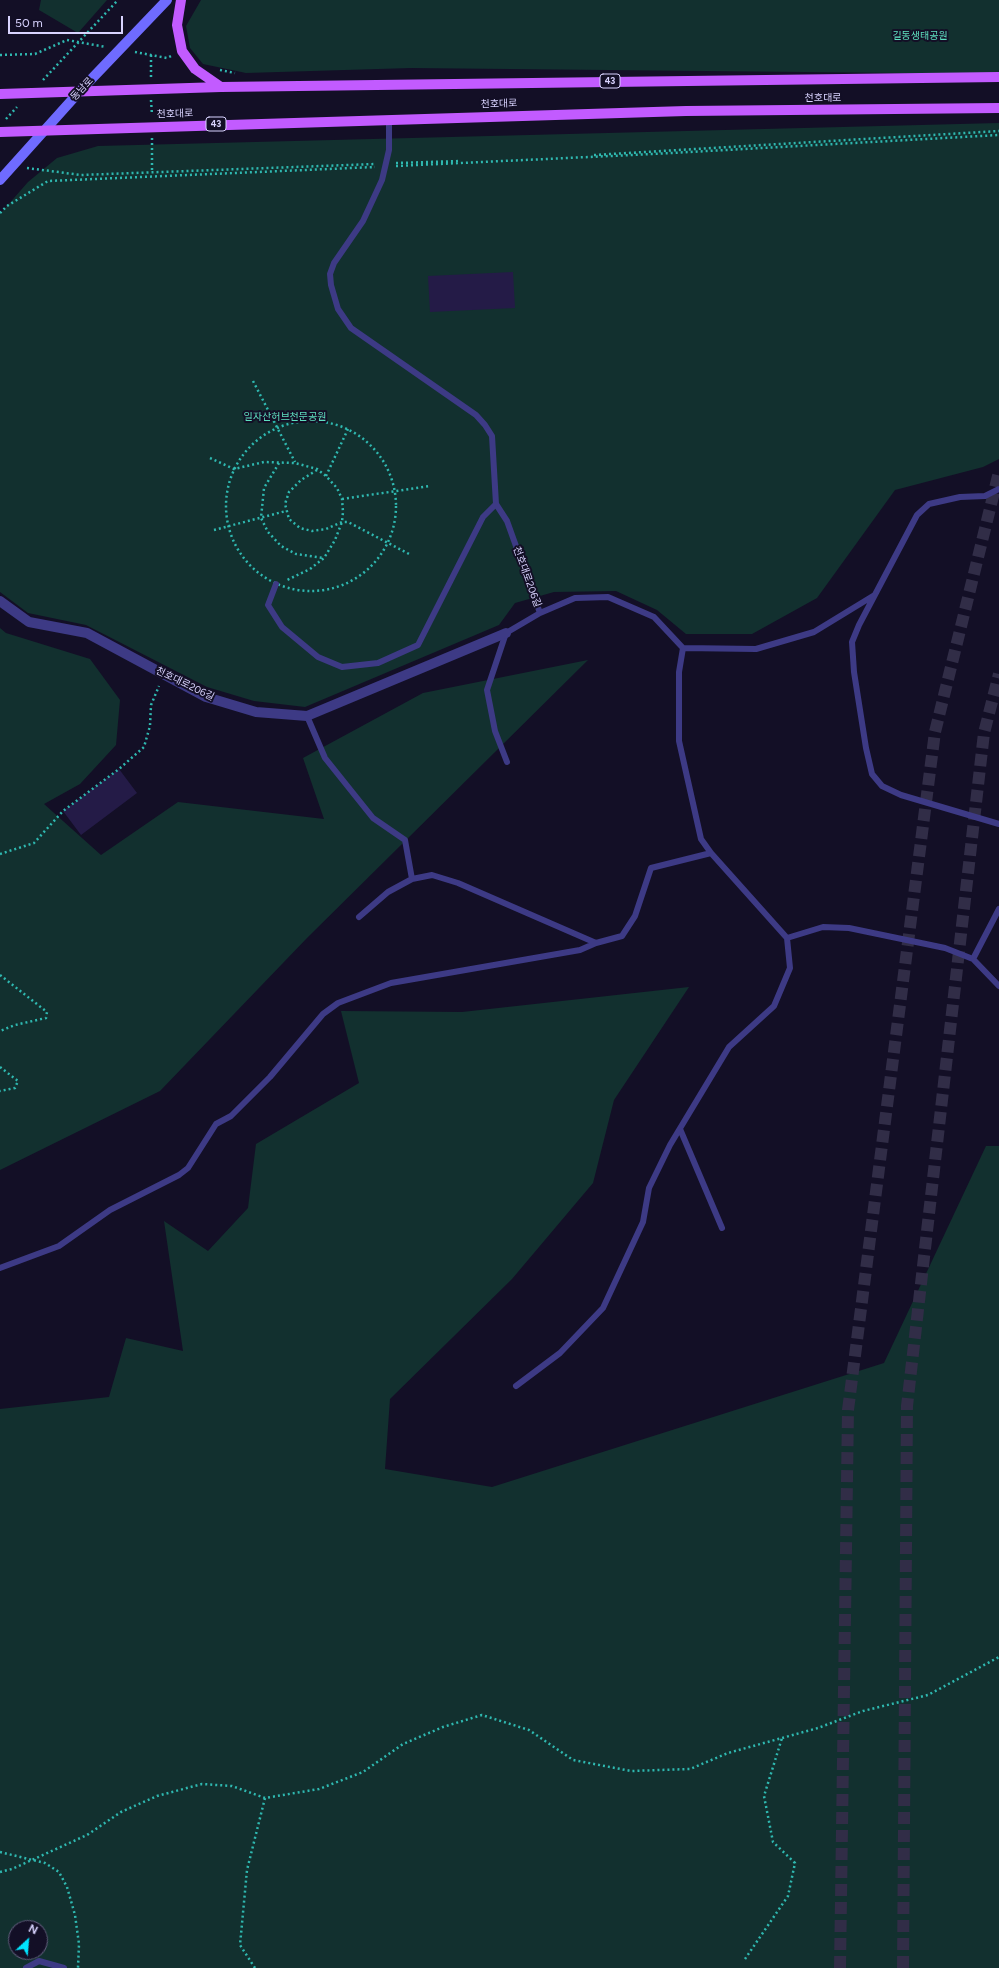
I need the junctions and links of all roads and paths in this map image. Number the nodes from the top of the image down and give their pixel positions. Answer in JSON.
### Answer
{"nodes":[{"id":1,"x":118,"y":0,"type":"edge"},
{"id":2,"x":167,"y":0,"type":"edge"},
{"id":3,"x":181,"y":0,"type":"edge"},
{"id":4,"x":78,"y":42,"type":"junction"},
{"id":5,"x":120,"y":50,"type":"junction"},
{"id":6,"x":182,"y":51,"type":"junction"},
{"id":7,"x":0,"y":55,"type":"edge"},
{"id":8,"x":999,"y":77,"type":"edge"},
{"id":9,"x":221,"y":87,"type":"junction"},
{"id":10,"x":79,"y":92,"type":"junction"},
{"id":11,"x":30,"y":93,"type":"junction"},
{"id":12,"x":0,"y":94,"type":"edge"},
{"id":13,"x":999,"y":108,"type":"edge"},
{"id":14,"x":5,"y":120,"type":"dead end"},
{"id":15,"x":389,"y":120,"type":"junction"},
{"id":16,"x":44,"y":130,"type":"junction"},
{"id":17,"x":999,"y":131,"type":"edge"},
{"id":18,"x":0,"y":132,"type":"edge"},
{"id":19,"x":999,"y":134,"type":"edge"},
{"id":20,"x":386,"y":165,"type":"junction"},
{"id":21,"x":13,"y":166,"type":"junction"},
{"id":22,"x":81,"y":175,"type":"junction"},
{"id":23,"x":0,"y":180,"type":"edge"},
{"id":24,"x":82,"y":180,"type":"junction"},
{"id":25,"x":0,"y":213,"type":"edge"},
{"id":26,"x":253,"y":381,"type":"dead end"},
{"id":27,"x":277,"y":428,"type":"junction"},
{"id":28,"x":348,"y":429,"type":"junction"},
{"id":29,"x":210,"y":458,"type":"dead end"},
{"id":30,"x":280,"y":462,"type":"junction"},
{"id":31,"x":295,"y":463,"type":"junction"},
{"id":32,"x":234,"y":469,"type":"junction"},
{"id":33,"x":317,"y":469,"type":"junction"},
{"id":34,"x":326,"y":476,"type":"junction"},
{"id":35,"x":430,"y":486,"type":"dead end"},
{"id":36,"x":395,"y":490,"type":"junction"},
{"id":37,"x":999,"y":490,"type":"edge"},
{"id":38,"x":342,"y":499,"type":"junction"},
{"id":39,"x":496,"y":504,"type":"junction"},
{"id":40,"x":286,"y":511,"type":"junction"},
{"id":41,"x":261,"y":518,"type":"junction"},
{"id":42,"x":342,"y":522,"type":"junction"},
{"id":43,"x":228,"y":526,"type":"junction"},
{"id":44,"x":214,"y":530,"type":"dead end"},
{"id":45,"x":388,"y":543,"type":"junction"},
{"id":46,"x":411,"y":555,"type":"dead end"},
{"id":47,"x":324,"y":558,"type":"junction"},
{"id":48,"x":276,"y":584,"type":"junction"},
{"id":49,"x":874,"y":596,"type":"junction"},
{"id":50,"x":0,"y":600,"type":"edge"},
{"id":51,"x":540,"y":613,"type":"junction"},
{"id":52,"x":506,"y":633,"type":"junction"},
{"id":53,"x":683,"y":648,"type":"junction"},
{"id":54,"x":164,"y":674,"type":"junction"},
{"id":55,"x":307,"y":716,"type":"junction"},
{"id":56,"x":507,"y":762,"type":"dead end"},
{"id":57,"x":999,"y":824,"type":"edge"},
{"id":58,"x":711,"y":853,"type":"junction"},
{"id":59,"x":0,"y":854,"type":"edge"},
{"id":60,"x":412,"y":879,"type":"junction"},
{"id":61,"x":999,"y":908,"type":"edge"},
{"id":62,"x":359,"y":917,"type":"dead end"},
{"id":63,"x":787,"y":938,"type":"junction"},
{"id":64,"x":596,"y":943,"type":"junction"},
{"id":65,"x":973,"y":959,"type":"junction"},
{"id":66,"x":0,"y":975,"type":"edge"},
{"id":67,"x":999,"y":986,"type":"edge"},
{"id":68,"x":0,"y":1031,"type":"edge"},
{"id":69,"x":0,"y":1067,"type":"edge"},
{"id":70,"x":0,"y":1091,"type":"edge"},
{"id":71,"x":680,"y":1129,"type":"junction"},
{"id":72,"x":722,"y":1228,"type":"dead end"},
{"id":73,"x":0,"y":1268,"type":"edge"},
{"id":74,"x":516,"y":1386,"type":"dead end"},
{"id":75,"x":999,"y":1657,"type":"edge"},
{"id":76,"x":782,"y":1737,"type":"junction"},
{"id":77,"x":265,"y":1798,"type":"junction"},
{"id":78,"x":0,"y":1852,"type":"edge"},
{"id":79,"x":32,"y":1860,"type":"junction"},
{"id":80,"x":0,"y":1872,"type":"edge"},
{"id":81,"x":745,"y":1959,"type":"dead end"},
{"id":82,"x":26,"y":1968,"type":"edge"},
{"id":83,"x":64,"y":1968,"type":"edge"},
{"id":84,"x":78,"y":1968,"type":"edge"},
{"id":85,"x":255,"y":1968,"type":"edge"}],
"edges":[{"from":1,"to":4,"type":"path"},
{"from":2,"to":5,"type":"main road","name":"동남로"},
{"from":3,"to":6,"type":"main road"},
{"from":4,"to":5,"type":"path"},
{"from":4,"to":7,"type":"path"},
{"from":4,"to":11,"type":"path"},
{"from":5,"to":6,"type":"path"},
{"from":5,"to":10,"type":"main road","name":"동남로"},
{"from":6,"to":9,"type":"main road"},
{"from":8,"to":9,"type":"main road","name":"천호대로","number":"43"},
{"from":9,"to":10,"type":"main road","name":"천호대로","number":"43"},
{"from":10,"to":11,"type":"main road","name":"천호대로","number":"43"},
{"from":10,"to":16,"type":"main road","name":"동남로"},
{"from":11,"to":12,"type":"main road","name":"천호대로","number":"43"},
{"from":11,"to":14,"type":"path"},
{"from":13,"to":15,"type":"main road","name":"천호대로","number":"43"},
{"from":15,"to":16,"type":"main road","name":"천호대로","number":"43"},
{"from":15,"to":20,"type":"lane","name":"천호대로206길"},
{"from":16,"to":18,"type":"main road","name":"천호대로","number":"43"},
{"from":16,"to":21,"type":"main road","name":"동남로"},
{"from":17,"to":20,"type":"path"},
{"from":19,"to":20,"type":"path"},
{"from":20,"to":22,"type":"path"},
{"from":20,"to":24,"type":"path"},
{"from":20,"to":39,"type":"lane","name":"천호대로206길"},
{"from":21,"to":22,"type":"path"},
{"from":21,"to":23,"type":"main road","name":"동남로"},
{"from":22,"to":24,"type":"path"},
{"from":24,"to":25,"type":"path"},
{"from":26,"to":27,"type":"path"},
{"from":27,"to":28,"type":"path"},
{"from":27,"to":31,"type":"path"},
{"from":27,"to":32,"type":"path"},
{"from":28,"to":34,"type":"path"},
{"from":28,"to":36,"type":"path"},
{"from":29,"to":32,"type":"path"},
{"from":30,"to":31,"type":"path"},
{"from":30,"to":32,"type":"path"},
{"from":30,"to":41,"type":"path"},
{"from":31,"to":33,"type":"path"},
{"from":32,"to":43,"type":"path"},
{"from":33,"to":34,"type":"path"},
{"from":33,"to":40,"type":"path"},
{"from":34,"to":38,"type":"path"},
{"from":35,"to":36,"type":"path"},
{"from":36,"to":38,"type":"path"},
{"from":36,"to":45,"type":"path"},
{"from":37,"to":49,"type":"lane"},
{"from":38,"to":42,"type":"path"},
{"from":39,"to":48,"type":"lane"},
{"from":39,"to":51,"type":"lane","name":"천호대로206길"},
{"from":40,"to":41,"type":"path"},
{"from":40,"to":42,"type":"path"},
{"from":41,"to":43,"type":"path"},
{"from":41,"to":47,"type":"path"},
{"from":42,"to":45,"type":"path"},
{"from":42,"to":47,"type":"path"},
{"from":43,"to":44,"type":"path"},
{"from":43,"to":48,"type":"path"},
{"from":45,"to":46,"type":"path"},
{"from":45,"to":48,"type":"path"},
{"from":47,"to":48,"type":"path"},
{"from":49,"to":53,"type":"lane"},
{"from":49,"to":57,"type":"lane"},
{"from":50,"to":54,"type":"street","name":"천호대로206길"},
{"from":51,"to":52,"type":"lane","name":"천호대로206길"},
{"from":51,"to":53,"type":"lane"},
{"from":52,"to":55,"type":"street","name":"천호대로206길"},
{"from":52,"to":56,"type":"lane"},
{"from":53,"to":58,"type":"lane"},
{"from":54,"to":55,"type":"street","name":"천호대로206길"},
{"from":54,"to":59,"type":"path"},
{"from":55,"to":60,"type":"lane"},
{"from":58,"to":63,"type":"lane"},
{"from":58,"to":64,"type":"lane"},
{"from":60,"to":62,"type":"lane"},
{"from":60,"to":64,"type":"lane"},
{"from":61,"to":65,"type":"lane"},
{"from":63,"to":65,"type":"lane"},
{"from":63,"to":71,"type":"lane"},
{"from":64,"to":73,"type":"lane"},
{"from":65,"to":67,"type":"lane"},
{"from":66,"to":68,"type":"path"},
{"from":69,"to":70,"type":"path"},
{"from":71,"to":72,"type":"lane"},
{"from":71,"to":74,"type":"lane"},
{"from":75,"to":76,"type":"path"},
{"from":76,"to":77,"type":"path"},
{"from":76,"to":81,"type":"path"},
{"from":77,"to":79,"type":"path"},
{"from":77,"to":85,"type":"path"},
{"from":78,"to":79,"type":"path"},
{"from":79,"to":80,"type":"path"},
{"from":79,"to":84,"type":"path"},
{"from":82,"to":83,"type":"lane"}]}
